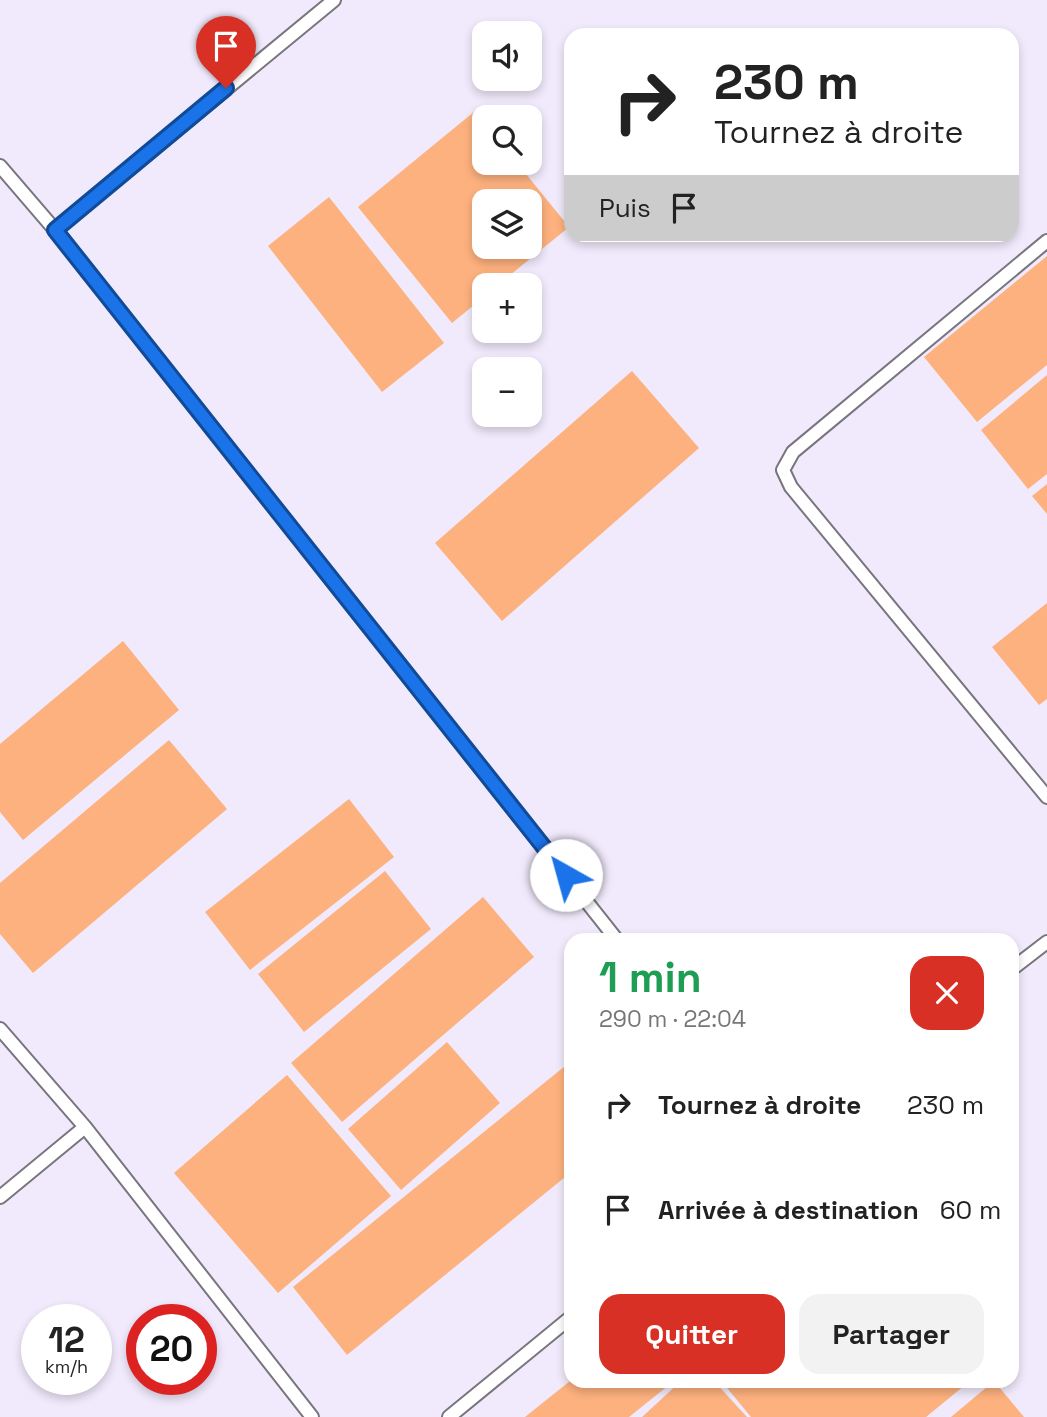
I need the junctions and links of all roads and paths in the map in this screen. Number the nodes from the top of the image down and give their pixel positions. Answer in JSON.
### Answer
{"nodes":[{"id":1,"x":334,"y":0,"type":"edge"},
{"id":2,"x":0,"y":166,"type":"edge"},
{"id":3,"x":55,"y":230,"type":"junction"},
{"id":4,"x":1047,"y":241,"type":"edge"},
{"id":5,"x":1047,"y":797,"type":"edge"},
{"id":6,"x":611,"y":933,"type":"edge"},
{"id":7,"x":1047,"y":942,"type":"edge"},
{"id":8,"x":1019,"y":964,"type":"edge"},
{"id":9,"x":0,"y":1029,"type":"edge"},
{"id":10,"x":85,"y":1126,"type":"junction"},
{"id":11,"x":0,"y":1197,"type":"edge"},
{"id":12,"x":564,"y":1323,"type":"edge"},
{"id":13,"x":312,"y":1417,"type":"edge"},
{"id":14,"x":449,"y":1417,"type":"edge"}],
"edges":[{"from":1,"to":3,"type":"lane"},
{"from":2,"to":3,"type":"lane"},
{"from":3,"to":6,"type":"lane"},
{"from":4,"to":5,"type":"lane"},
{"from":7,"to":8,"type":"lane"},
{"from":9,"to":10,"type":"lane"},
{"from":10,"to":11,"type":"lane"},
{"from":10,"to":13,"type":"lane"},
{"from":12,"to":14,"type":"lane"}]}
